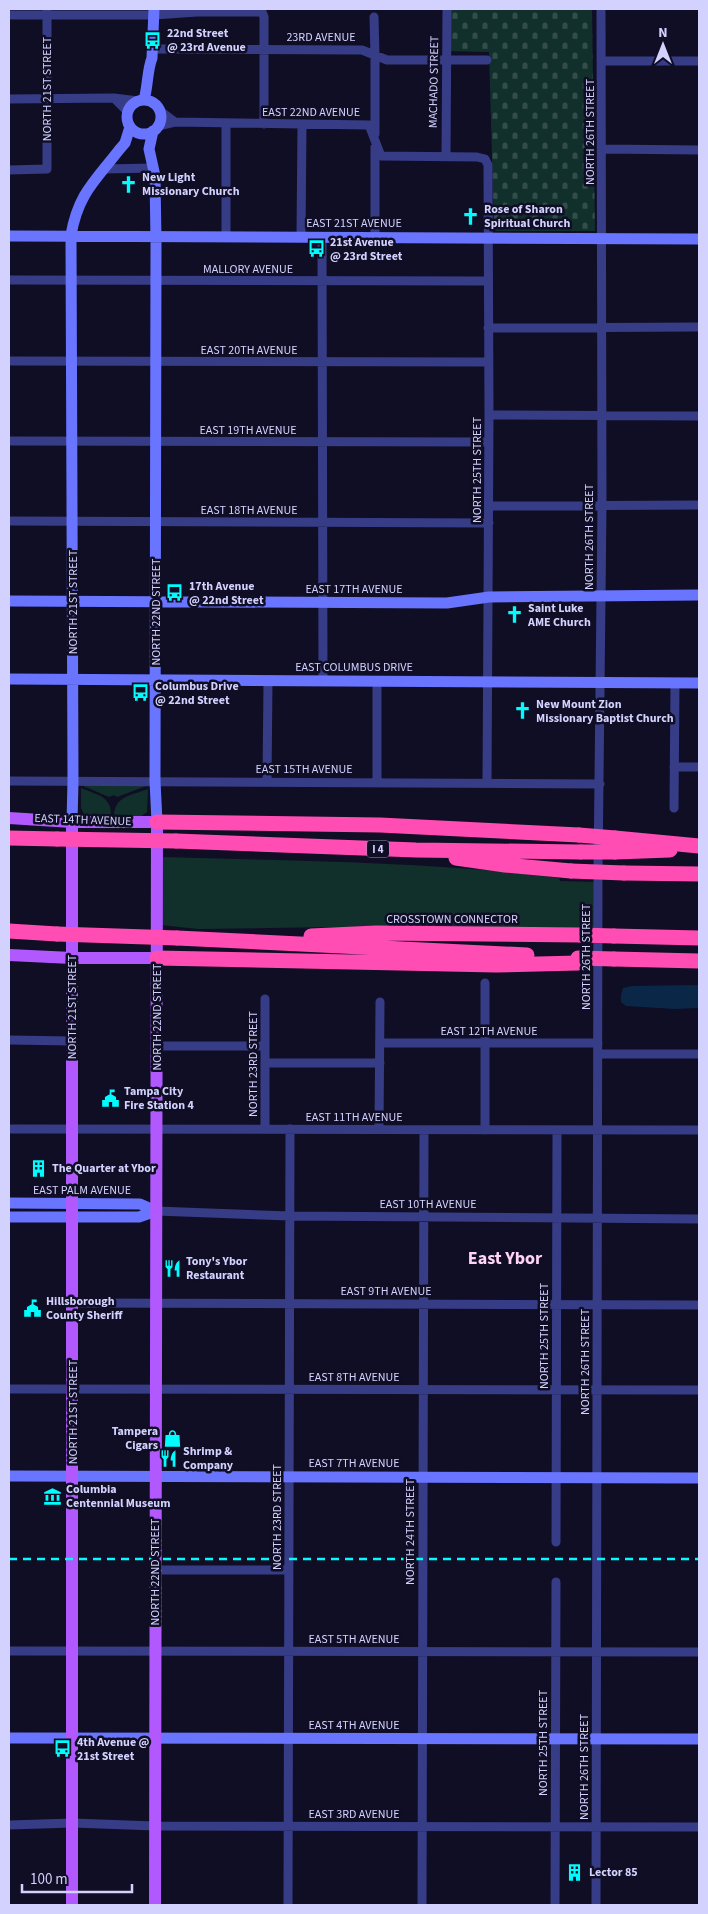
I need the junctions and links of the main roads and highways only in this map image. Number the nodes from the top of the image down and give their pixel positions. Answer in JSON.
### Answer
{"nodes":[{"id":1,"x":154,"y":12,"type":"edge"},
{"id":2,"x":148,"y":103,"type":"junction"},
{"id":3,"x":130,"y":127,"type":"junction"},
{"id":4,"x":156,"y":128,"type":"junction"},
{"id":5,"x":9,"y":236,"type":"edge"},
{"id":6,"x":71,"y":236,"type":"junction"},
{"id":7,"x":156,"y":236,"type":"junction"},
{"id":8,"x":699,"y":238,"type":"edge"},
{"id":9,"x":699,"y":594,"type":"edge"},
{"id":10,"x":9,"y":601,"type":"edge"},
{"id":11,"x":73,"y":601,"type":"junction"},
{"id":12,"x":156,"y":602,"type":"junction"},
{"id":13,"x":9,"y":679,"type":"edge"},
{"id":14,"x":156,"y":679,"type":"junction"},
{"id":15,"x":73,"y":680,"type":"junction"},
{"id":16,"x":699,"y":683,"type":"edge"},
{"id":17,"x":9,"y":818,"type":"edge"},
{"id":18,"x":72,"y":822,"type":"junction"},
{"id":19,"x":157,"y":822,"type":"junction"},
{"id":20,"x":9,"y":838,"type":"edge"},
{"id":21,"x":615,"y":845,"type":"junction"},
{"id":22,"x":699,"y":848,"type":"edge"},
{"id":23,"x":416,"y":850,"type":"junction"},
{"id":24,"x":699,"y":874,"type":"edge"},
{"id":25,"x":9,"y":931,"type":"edge"},
{"id":26,"x":699,"y":938,"type":"edge"},
{"id":27,"x":205,"y":939,"type":"junction"},
{"id":28,"x":9,"y":955,"type":"edge"},
{"id":29,"x":44,"y":957,"type":"junction"},
{"id":30,"x":72,"y":958,"type":"junction"},
{"id":31,"x":157,"y":958,"type":"junction"},
{"id":32,"x":578,"y":960,"type":"junction"},
{"id":33,"x":699,"y":961,"type":"edge"},
{"id":34,"x":72,"y":994,"type":"junction"},
{"id":35,"x":9,"y":1203,"type":"edge"},
{"id":36,"x":73,"y":1204,"type":"junction"},
{"id":37,"x":156,"y":1211,"type":"junction"},
{"id":38,"x":9,"y":1217,"type":"edge"},
{"id":39,"x":73,"y":1217,"type":"junction"},
{"id":40,"x":9,"y":1476,"type":"edge"},
{"id":41,"x":72,"y":1476,"type":"junction"},
{"id":42,"x":156,"y":1476,"type":"junction"},
{"id":43,"x":699,"y":1478,"type":"edge"},
{"id":44,"x":156,"y":1737,"type":"junction"},
{"id":45,"x":9,"y":1738,"type":"edge"},
{"id":46,"x":73,"y":1738,"type":"junction"},
{"id":47,"x":699,"y":1739,"type":"edge"},
{"id":48,"x":72,"y":1905,"type":"edge"},
{"id":49,"x":155,"y":1905,"type":"edge"}],
"edges":[{"from":1,"to":2,"type":"main road"},
{"from":2,"to":3,"type":"main road"},
{"from":2,"to":4,"type":"main road"},
{"from":3,"to":4,"type":"main road"},
{"from":3,"to":6,"type":"main road","name":"NORTH 21ST STREET"},
{"from":4,"to":7,"type":"main road","name":"NORTH 22ND STREET"},
{"from":5,"to":6,"type":"main road","name":"EAST 21ST AVENUE"},
{"from":6,"to":7,"type":"main road","name":"EAST 21ST AVENUE"},
{"from":6,"to":11,"type":"main road","name":"NORTH 21ST STREET"},
{"from":7,"to":8,"type":"main road","name":"EAST 21ST AVENUE"},
{"from":7,"to":12,"type":"main road","name":"NORTH 22ND STREET"},
{"from":9,"to":12,"type":"main road","name":"EAST 17TH AVENUE"},
{"from":10,"to":11,"type":"main road","name":"EAST 17TH AVENUE"},
{"from":11,"to":12,"type":"main road","name":"EAST 17TH AVENUE"},
{"from":11,"to":15,"type":"main road","name":"NORTH 21ST STREET"},
{"from":12,"to":14,"type":"main road","name":"NORTH 22ND STREET"},
{"from":13,"to":15,"type":"main road","name":"EAST COLUMBUS DRIVE"},
{"from":14,"to":15,"type":"main road","name":"EAST COLUMBUS DRIVE"},
{"from":14,"to":16,"type":"main road","name":"EAST COLUMBUS DRIVE"},
{"from":14,"to":19,"type":"main road","name":"NORTH 22ND STREET"},
{"from":15,"to":18,"type":"main road","name":"NORTH 21ST STREET"},
{"from":17,"to":18,"type":"main road","name":"EAST 14TH AVENUE"},
{"from":18,"to":19,"type":"main road","name":"EAST 14TH AVENUE"},
{"from":18,"to":30,"type":"main road","name":"NORTH 21ST STREET"},
{"from":19,"to":21,"type":"highway","bridge":true},
{"from":19,"to":31,"type":"main road","name":"NORTH 22ND STREET"},
{"from":20,"to":23,"type":"highway","number":"I 4","bridge":true},
{"from":21,"to":22,"type":"highway","number":"I 4"},
{"from":21,"to":23,"type":"highway","number":"I 4","bridge":true},
{"from":23,"to":24,"type":"highway","bridge":true},
{"from":25,"to":27,"type":"highway","bridge":true},
{"from":26,"to":27,"type":"highway","name":"CROSSTOWN CONNECTOR","bridge":true},
{"from":27,"to":32,"type":"highway"},
{"from":28,"to":29,"type":"main road"},
{"from":29,"to":30,"type":"main road"},
{"from":29,"to":34,"type":"main road"},
{"from":30,"to":31,"type":"main road"},
{"from":30,"to":34,"type":"main road","name":"NORTH 21ST STREET"},
{"from":31,"to":32,"type":"highway"},
{"from":31,"to":37,"type":"main road","name":"NORTH 22ND STREET"},
{"from":32,"to":33,"type":"highway","bridge":true},
{"from":34,"to":36,"type":"main road","name":"NORTH 21ST STREET"},
{"from":35,"to":36,"type":"main road","name":"EAST PALM AVENUE"},
{"from":36,"to":37,"type":"main road","name":"EAST PALM AVENUE"},
{"from":36,"to":39,"type":"main road","name":"NORTH 21ST STREET"},
{"from":37,"to":39,"type":"main road"},
{"from":37,"to":42,"type":"main road","name":"NORTH 22ND STREET"},
{"from":38,"to":39,"type":"main road"},
{"from":39,"to":41,"type":"main road","name":"NORTH 21ST STREET"},
{"from":40,"to":41,"type":"main road","name":"EAST 7TH AVENUE"},
{"from":41,"to":42,"type":"main road","name":"EAST 7TH AVENUE"},
{"from":41,"to":46,"type":"main road","name":"NORTH 21ST STREET"},
{"from":42,"to":43,"type":"main road","name":"EAST 7TH AVENUE"},
{"from":42,"to":44,"type":"main road","name":"NORTH 22ND STREET"},
{"from":44,"to":46,"type":"main road","name":"EAST 4TH AVENUE"},
{"from":44,"to":47,"type":"main road","name":"EAST 4TH AVENUE"},
{"from":44,"to":49,"type":"main road","name":"NORTH 22ND STREET"},
{"from":45,"to":46,"type":"main road","name":"EAST 4TH AVENUE"},
{"from":46,"to":48,"type":"main road","name":"NORTH 21ST STREET"}]}
